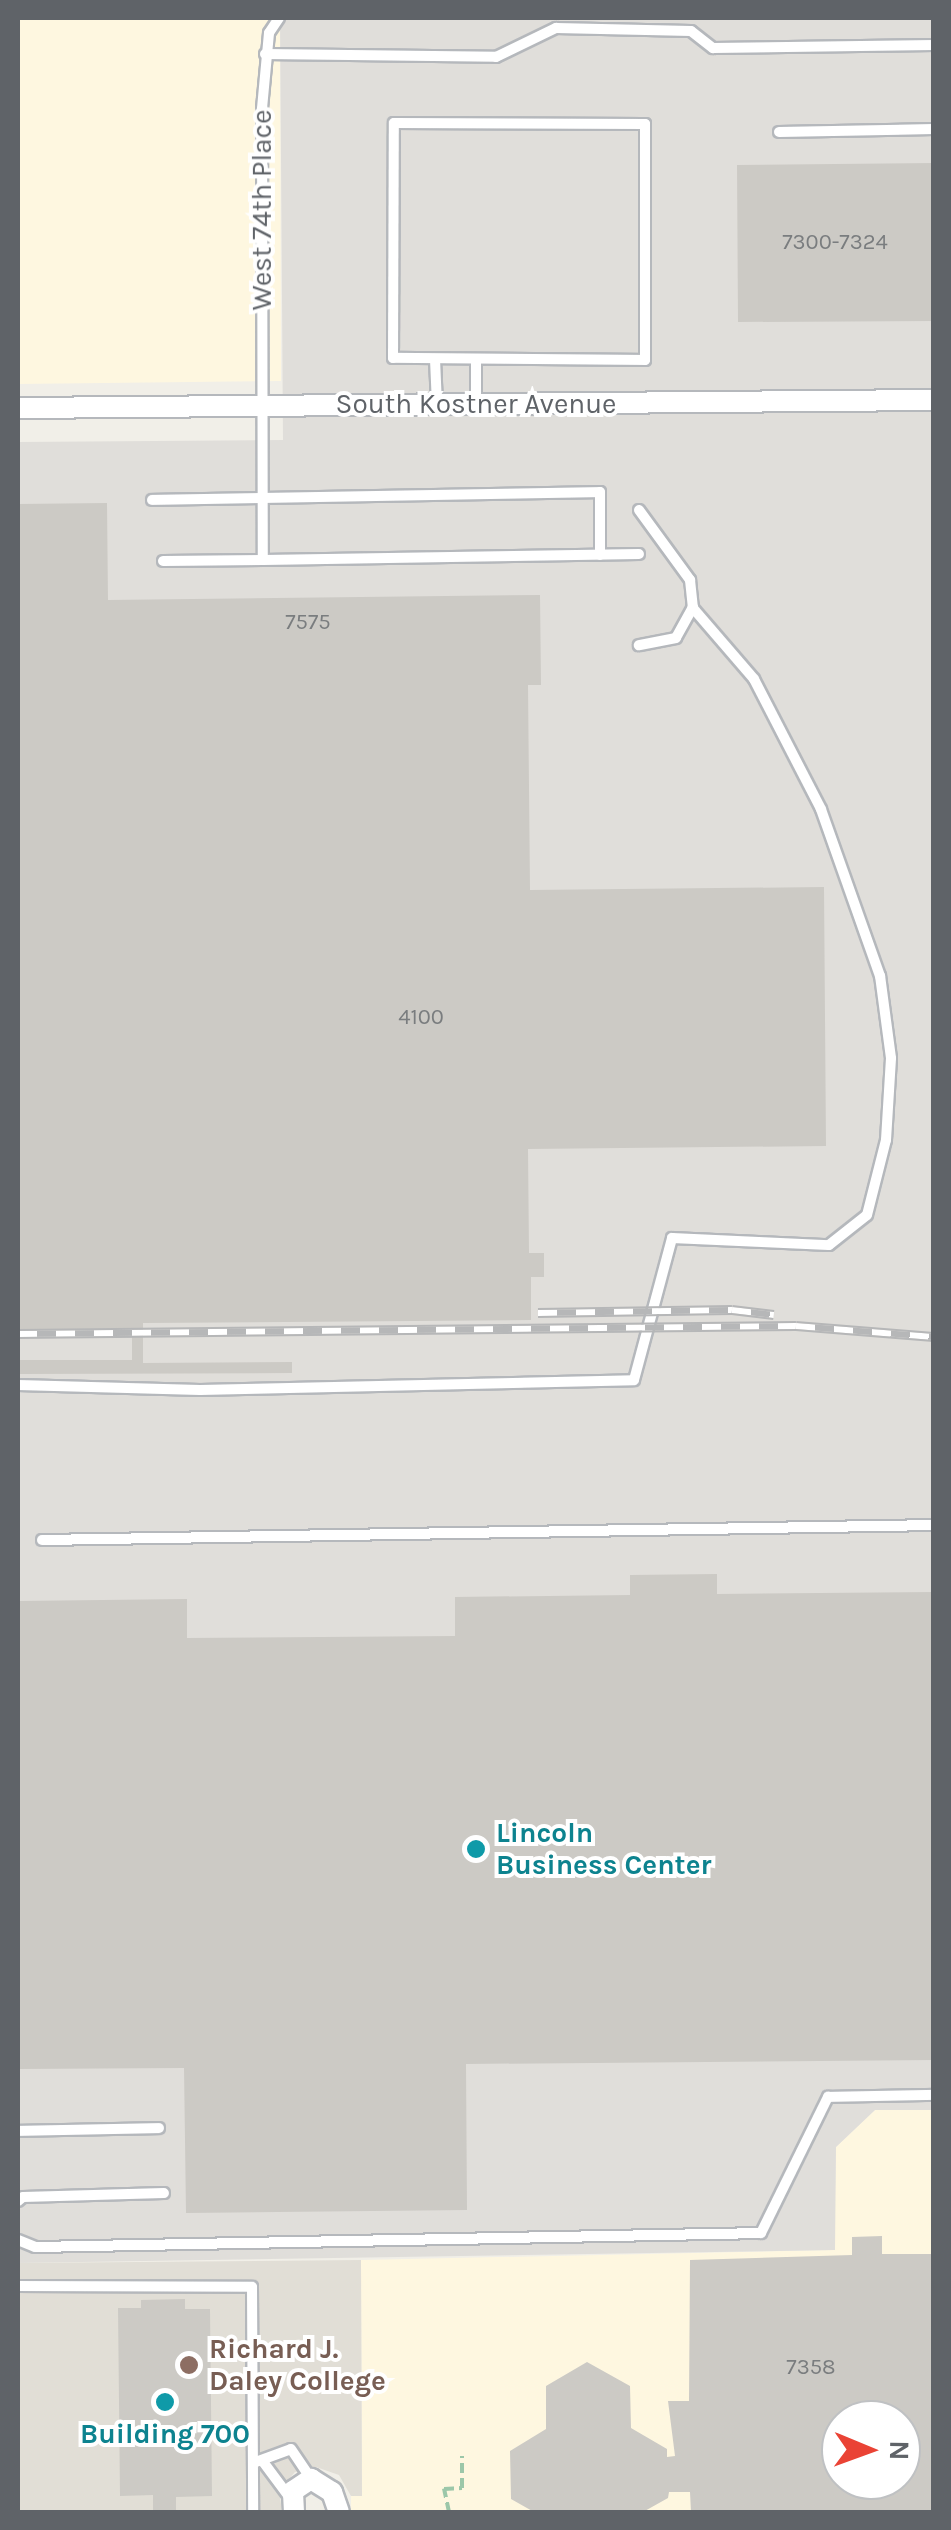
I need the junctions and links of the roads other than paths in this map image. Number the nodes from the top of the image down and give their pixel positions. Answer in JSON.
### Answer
{"nodes":[{"id":1,"x":279,"y":18,"type":"edge"},
{"id":2,"x":934,"y":45,"type":"edge"},
{"id":3,"x":265,"y":54,"type":"junction"},
{"id":4,"x":934,"y":129,"type":"edge"},
{"id":5,"x":779,"y":132,"type":"dead end"},
{"id":6,"x":435,"y":358,"type":"junction"},
{"id":7,"x":476,"y":359,"type":"junction"},
{"id":8,"x":934,"y":400,"type":"edge"},
{"id":9,"x":437,"y":404,"type":"junction"},
{"id":10,"x":476,"y":404,"type":"junction"},
{"id":11,"x":263,"y":406,"type":"junction"},
{"id":12,"x":18,"y":408,"type":"edge"},
{"id":13,"x":263,"y":498,"type":"junction"},
{"id":14,"x":152,"y":500,"type":"dead end"},
{"id":15,"x":639,"y":510,"type":"dead end"},
{"id":16,"x":600,"y":554,"type":"junction"},
{"id":17,"x":639,"y":554,"type":"dead end"},
{"id":18,"x":263,"y":560,"type":"junction"},
{"id":19,"x":163,"y":561,"type":"dead end"},
{"id":20,"x":693,"y":608,"type":"junction"},
{"id":21,"x":639,"y":646,"type":"dead end"},
{"id":22,"x":18,"y":1386,"type":"edge"},
{"id":23,"x":934,"y":1525,"type":"edge"},
{"id":24,"x":42,"y":1540,"type":"dead end"},
{"id":25,"x":934,"y":2095,"type":"edge"},
{"id":26,"x":159,"y":2128,"type":"dead end"},
{"id":27,"x":18,"y":2131,"type":"edge"},
{"id":28,"x":164,"y":2194,"type":"dead end"},
{"id":29,"x":18,"y":2201,"type":"edge"},
{"id":30,"x":18,"y":2240,"type":"edge"},
{"id":31,"x":18,"y":2286,"type":"edge"},
{"id":32,"x":258,"y":2463,"type":"junction"},
{"id":33,"x":310,"y":2479,"type":"junction"},
{"id":34,"x":292,"y":2505,"type":"edge"},
{"id":35,"x":253,"y":2512,"type":"edge"},
{"id":36,"x":339,"y":2512,"type":"edge"}],
"edges":[{"from":1,"to":3,"type":"lane","name":"West 74th Place"},
{"from":2,"to":3,"type":"lane"},
{"from":3,"to":11,"type":"lane","name":"West 74th Place"},
{"from":4,"to":5,"type":"lane"},
{"from":6,"to":7,"type":"lane"},
{"from":6,"to":7,"type":"lane"},
{"from":6,"to":9,"type":"lane"},
{"from":7,"to":10,"type":"lane"},
{"from":8,"to":10,"type":"street","name":"South Kostner Avenue"},
{"from":9,"to":10,"type":"street","name":"South Kostner Avenue"},
{"from":9,"to":11,"type":"street","name":"South Kostner Avenue"},
{"from":11,"to":12,"type":"street","name":"South Kostner Avenue"},
{"from":11,"to":13,"type":"lane","name":"West 74th Place"},
{"from":13,"to":14,"type":"lane"},
{"from":13,"to":16,"type":"lane"},
{"from":13,"to":18,"type":"lane","name":"West 74th Place"},
{"from":15,"to":20,"type":"lane"},
{"from":16,"to":17,"type":"lane"},
{"from":16,"to":18,"type":"lane"},
{"from":18,"to":19,"type":"lane"},
{"from":20,"to":21,"type":"lane"},
{"from":20,"to":22,"type":"lane"},
{"from":23,"to":24,"type":"lane"},
{"from":25,"to":30,"type":"lane"},
{"from":26,"to":27,"type":"lane"},
{"from":28,"to":29,"type":"lane"},
{"from":31,"to":32,"type":"lane"},
{"from":32,"to":33,"type":"lane"},
{"from":32,"to":34,"type":"lane"},
{"from":32,"to":35,"type":"lane"},
{"from":33,"to":34,"type":"street"},
{"from":33,"to":36,"type":"street"}]}
